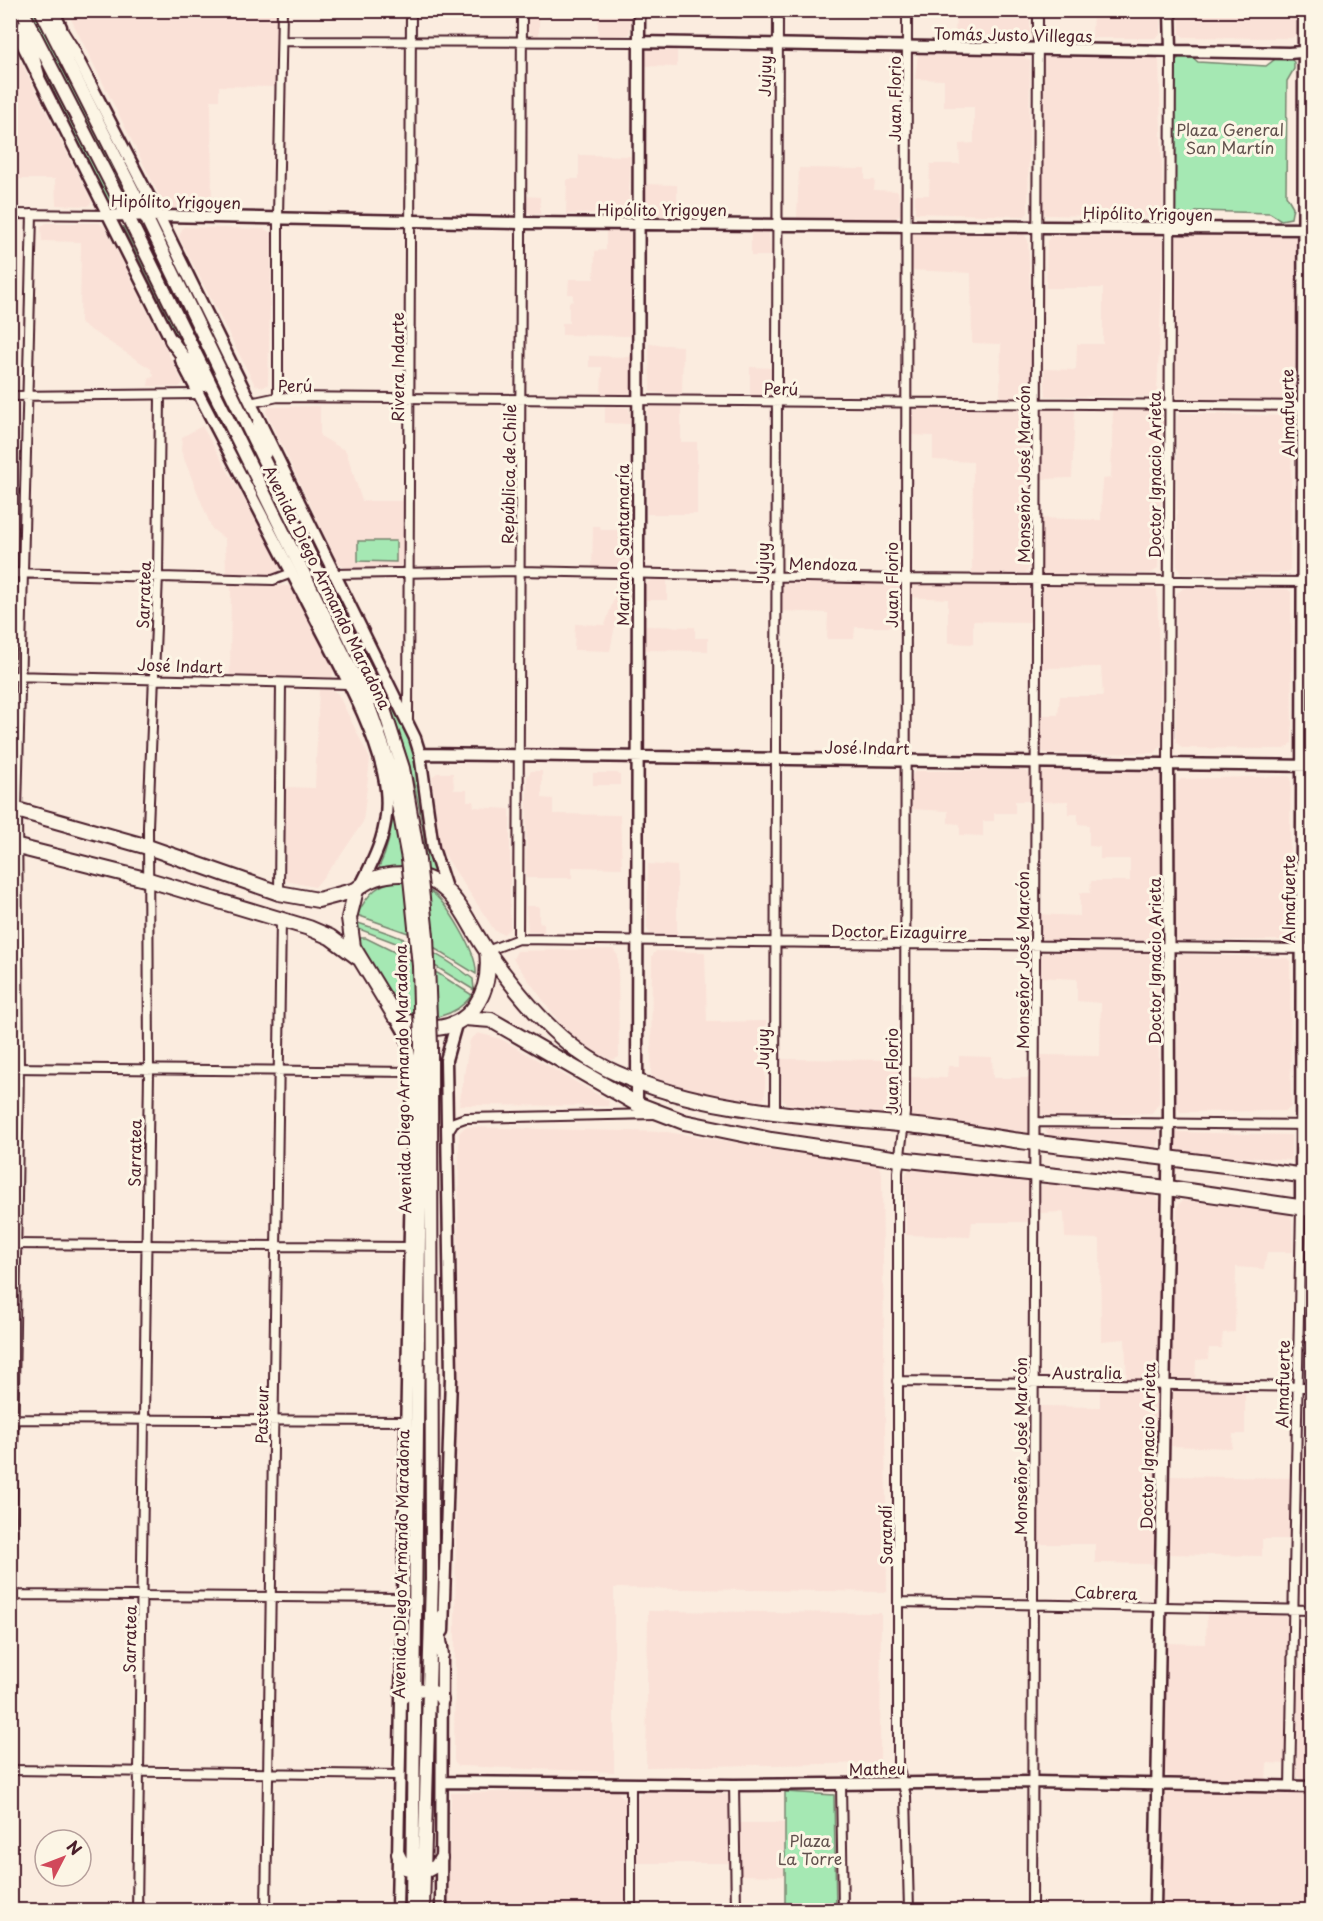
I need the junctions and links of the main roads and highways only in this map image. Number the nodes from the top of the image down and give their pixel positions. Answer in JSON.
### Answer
{"nodes":[{"id":1,"x":20,"y":10,"type":"edge"},
{"id":2,"x":41,"y":10,"type":"edge"},
{"id":3,"x":47,"y":10,"type":"edge"},
{"id":4,"x":74,"y":52,"type":"road end"},
{"id":5,"x":38,"y":75,"type":"road end"},
{"id":6,"x":171,"y":340,"type":"road end"},
{"id":7,"x":224,"y":412,"type":"junction"},
{"id":8,"x":259,"y":422,"type":"road end"},
{"id":9,"x":268,"y":469,"type":"junction"},
{"id":10,"x":297,"y":500,"type":"road end"},
{"id":11,"x":14,"y":809,"type":"edge"},
{"id":12,"x":14,"y":846,"type":"edge"},
{"id":13,"x":413,"y":860,"type":"junction"},
{"id":14,"x":359,"y":888,"type":"junction"},
{"id":15,"x":487,"y":951,"type":"junction"},
{"id":16,"x":358,"y":958,"type":"junction"},
{"id":17,"x":460,"y":1020,"type":"junction"},
{"id":18,"x":426,"y":1045,"type":"junction"},
{"id":19,"x":1307,"y":1176,"type":"edge"},
{"id":20,"x":1307,"y":1208,"type":"edge"},
{"id":21,"x":418,"y":1447,"type":"junction"},
{"id":22,"x":404,"y":1520,"type":"road end"},
{"id":23,"x":432,"y":1579,"type":"junction"},
{"id":24,"x":442,"y":1655,"type":"road end"},
{"id":25,"x":414,"y":1690,"type":"junction"},
{"id":26,"x":430,"y":1691,"type":"junction"},
{"id":27,"x":402,"y":1698,"type":"road end"},
{"id":28,"x":442,"y":1700,"type":"road end"},
{"id":29,"x":398,"y":1854,"type":"road end"},
{"id":30,"x":441,"y":1858,"type":"road end"},
{"id":31,"x":418,"y":1872,"type":"junction"},
{"id":32,"x":412,"y":1911,"type":"edge"},
{"id":33,"x":423,"y":1911,"type":"edge"}],
"edges":[{"from":1,"to":5,"type":"main road"},
{"from":1,"to":7,"type":"main road","name":"Avenida Diego Armando Maradona"},
{"from":2,"to":9,"type":"main road","name":"Avenida Diego Armando Maradona"},
{"from":3,"to":4,"type":"main road"},
{"from":6,"to":7,"type":"main road"},
{"from":7,"to":13,"type":"main road","name":"Avenida Diego Armando Maradona"},
{"from":8,"to":9,"type":"main road"},
{"from":9,"to":10,"type":"main road"},
{"from":9,"to":13,"type":"main road","name":"Avenida Diego Armando Maradona"},
{"from":11,"to":14,"type":"highway"},
{"from":12,"to":16,"type":"highway"},
{"from":13,"to":18,"type":"main road","name":"Avenida Diego Armando Maradona","bridge":true},
{"from":14,"to":15,"type":"highway"},
{"from":14,"to":16,"type":"highway"},
{"from":15,"to":17,"type":"highway"},
{"from":15,"to":19,"type":"highway"},
{"from":16,"to":17,"type":"highway"},
{"from":17,"to":20,"type":"highway"},
{"from":18,"to":21,"type":"main road","name":"Avenida Diego Armando Maradona"},
{"from":18,"to":23,"type":"main road","name":"Avenida Diego Armando Maradona"},
{"from":21,"to":22,"type":"main road"},
{"from":21,"to":25,"type":"main road","name":"Avenida Diego Armando Maradona"},
{"from":23,"to":24,"type":"main road"},
{"from":23,"to":26,"type":"main road","name":"Avenida Diego Armando Maradona"},
{"from":25,"to":26,"type":"main road"},
{"from":25,"to":27,"type":"main road"},
{"from":25,"to":31,"type":"main road","name":"Avenida Diego Armando Maradona"},
{"from":26,"to":28,"type":"main road"},
{"from":26,"to":31,"type":"main road","name":"Avenida Diego Armando Maradona"},
{"from":29,"to":31,"type":"main road"},
{"from":30,"to":31,"type":"main road"},
{"from":31,"to":32,"type":"main road","name":"Avenida Diego Armando Maradona"},
{"from":31,"to":33,"type":"main road","name":"Avenida Diego Armando Maradona"}]}
